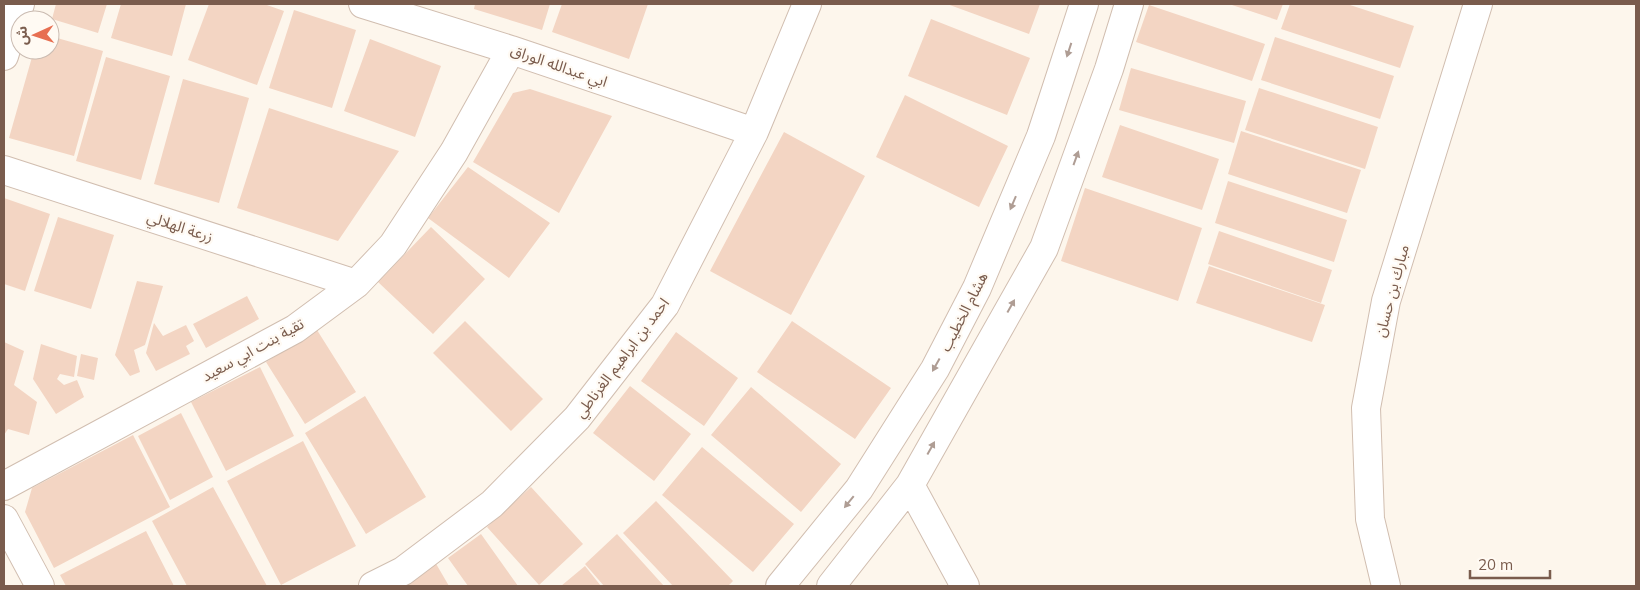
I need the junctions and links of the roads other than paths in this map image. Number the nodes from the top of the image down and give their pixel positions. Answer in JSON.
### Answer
{"nodes":[{"id":1,"x":20,"y":4,"type":"edge"},
{"id":2,"x":363,"y":4,"type":"edge"},
{"id":3,"x":807,"y":4,"type":"edge"},
{"id":4,"x":1084,"y":4,"type":"edge"},
{"id":5,"x":1129,"y":4,"type":"edge"},
{"id":6,"x":1478,"y":4,"type":"edge"},
{"id":7,"x":511,"y":50,"type":"junction"},
{"id":8,"x":4,"y":56,"type":"edge"},
{"id":9,"x":754,"y":132,"type":"junction"},
{"id":10,"x":4,"y":170,"type":"edge"},
{"id":11,"x":356,"y":284,"type":"junction"},
{"id":12,"x":910,"y":485,"type":"junction"},
{"id":13,"x":4,"y":486,"type":"edge"},
{"id":14,"x":4,"y":519,"type":"edge"},
{"id":15,"x":40,"y":586,"type":"edge"},
{"id":16,"x":373,"y":586,"type":"edge"},
{"id":17,"x":780,"y":586,"type":"edge"},
{"id":18,"x":832,"y":586,"type":"edge"},
{"id":19,"x":965,"y":586,"type":"edge"},
{"id":20,"x":1386,"y":586,"type":"edge"}],
"edges":[{"from":1,"to":8,"type":"street"},
{"from":2,"to":7,"type":"street","name":"ابي عبدالله الوراق"},
{"from":3,"to":9,"type":"street","name":"احمد بن ابراهيم الغرناطي"},
{"from":4,"to":17,"type":"street","name":"هشام الخطيب","one_way":true},
{"from":12,"to":5,"type":"street","one_way":true},
{"from":6,"to":20,"type":"street","name":"مبارك بن حسان"},
{"from":7,"to":9,"type":"street","name":"ابي عبدالله الوراق"},
{"from":7,"to":11,"type":"street","name":"تقية بنت ابي سعيد"},
{"from":9,"to":16,"type":"street","name":"احمد بن ابراهيم الغرناطي"},
{"from":10,"to":11,"type":"street","name":"زرعة الهلالي"},
{"from":11,"to":13,"type":"street","name":"تقية بنت ابي سعيد"},
{"from":12,"to":18,"type":"street"},
{"from":12,"to":19,"type":"street"},
{"from":14,"to":15,"type":"street"}]}
